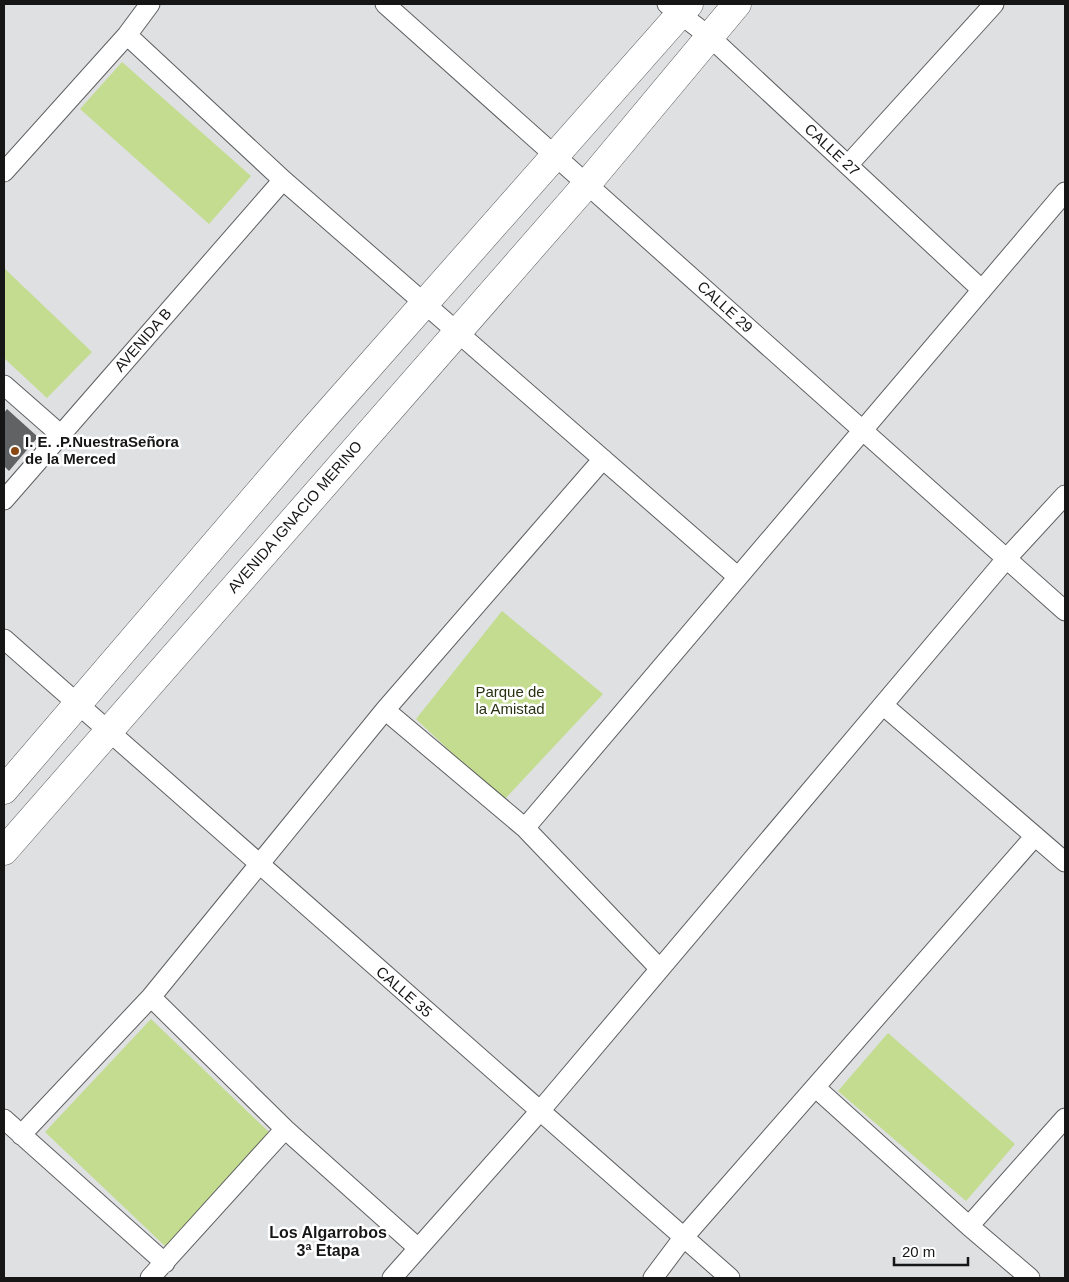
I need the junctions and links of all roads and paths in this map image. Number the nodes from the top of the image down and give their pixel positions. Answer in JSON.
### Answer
{"nodes":[{"id":1,"x":150,"y":4,"type":"edge"},
{"id":2,"x":385,"y":4,"type":"edge"},
{"id":3,"x":737,"y":4,"type":"edge"},
{"id":4,"x":994,"y":4,"type":"edge"},
{"id":5,"x":678,"y":8,"type":"edge"},
{"id":6,"x":126,"y":35,"type":"junction"},
{"id":7,"x":710,"y":37,"type":"junction"},
{"id":8,"x":554,"y":154,"type":"junction"},
{"id":9,"x":848,"y":165,"type":"junction"},
{"id":10,"x":4,"y":172,"type":"edge"},
{"id":11,"x":283,"y":180,"type":"junction"},
{"id":12,"x":587,"y":184,"type":"junction"},
{"id":13,"x":1065,"y":192,"type":"edge"},
{"id":14,"x":982,"y":290,"type":"junction"},
{"id":15,"x":423,"y":304,"type":"junction"},
{"id":16,"x":457,"y":332,"type":"junction"},
{"id":17,"x":4,"y":385,"type":"edge"},
{"id":18,"x":863,"y":430,"type":"junction"},
{"id":19,"x":61,"y":435,"type":"junction"},
{"id":20,"x":603,"y":459,"type":"junction"},
{"id":21,"x":1065,"y":496,"type":"edge"},
{"id":22,"x":4,"y":500,"type":"edge"},
{"id":23,"x":1007,"y":558,"type":"junction"},
{"id":24,"x":738,"y":577,"type":"junction"},
{"id":25,"x":1065,"y":611,"type":"edge"},
{"id":26,"x":4,"y":638,"type":"edge"},
{"id":27,"x":79,"y":705,"type":"junction"},
{"id":28,"x":883,"y":705,"type":"junction"},
{"id":29,"x":384,"y":710,"type":"junction"},
{"id":30,"x":109,"y":731,"type":"junction"},
{"id":31,"x":4,"y":790,"type":"edge"},
{"id":32,"x":525,"y":828,"type":"junction"},
{"id":33,"x":1035,"y":836,"type":"junction"},
{"id":34,"x":4,"y":851,"type":"edge"},
{"id":35,"x":1065,"y":862,"type":"edge"},
{"id":36,"x":260,"y":864,"type":"junction"},
{"id":37,"x":660,"y":969,"type":"junction"},
{"id":38,"x":151,"y":997,"type":"junction"},
{"id":39,"x":815,"y":1087,"type":"junction"},
{"id":40,"x":540,"y":1111,"type":"junction"},
{"id":41,"x":4,"y":1118,"type":"edge"},
{"id":42,"x":1065,"y":1118,"type":"edge"},
{"id":43,"x":285,"y":1129,"type":"junction"},
{"id":44,"x":21,"y":1134,"type":"junction"},
{"id":45,"x":969,"y":1226,"type":"junction"},
{"id":46,"x":683,"y":1238,"type":"junction"},
{"id":47,"x":418,"y":1248,"type":"junction"},
{"id":48,"x":165,"y":1263,"type":"junction"},
{"id":49,"x":150,"y":1278,"type":"edge"},
{"id":50,"x":392,"y":1278,"type":"edge"},
{"id":51,"x":652,"y":1278,"type":"edge"},
{"id":52,"x":730,"y":1278,"type":"edge"},
{"id":53,"x":1030,"y":1278,"type":"edge"}],
"edges":[{"from":1,"to":6,"type":"street"},
{"from":2,"to":8,"type":"street","name":"CALLE 29"},
{"from":3,"to":7,"type":"street","name":"AVENIDA IGNACIO MERINO"},
{"from":4,"to":9,"type":"street"},
{"from":5,"to":7,"type":"street","name":"CALLE 27"},
{"from":5,"to":8,"type":"street"},
{"from":6,"to":10,"type":"street"},
{"from":6,"to":11,"type":"street"},
{"from":7,"to":9,"type":"street","name":"CALLE 27"},
{"from":7,"to":12,"type":"street","name":"AVENIDA IGNACIO MERINO"},
{"from":8,"to":12,"type":"street","name":"CALLE 29"},
{"from":8,"to":15,"type":"street"},
{"from":9,"to":14,"type":"street","name":"CALLE 27"},
{"from":11,"to":15,"type":"street"},
{"from":11,"to":19,"type":"street","name":"AVENIDA B"},
{"from":12,"to":16,"type":"street","name":"AVENIDA IGNACIO MERINO"},
{"from":12,"to":18,"type":"street","name":"CALLE 29"},
{"from":13,"to":14,"type":"street"},
{"from":14,"to":18,"type":"street"},
{"from":15,"to":16,"type":"street"},
{"from":15,"to":27,"type":"street"},
{"from":16,"to":20,"type":"street"},
{"from":16,"to":30,"type":"street","name":"AVENIDA IGNACIO MERINO"},
{"from":17,"to":19,"type":"street"},
{"from":18,"to":23,"type":"street","name":"CALLE 29"},
{"from":18,"to":24,"type":"street"},
{"from":19,"to":22,"type":"street","name":"AVENIDA B"},
{"from":20,"to":24,"type":"street"},
{"from":20,"to":29,"type":"street"},
{"from":21,"to":23,"type":"street"},
{"from":23,"to":25,"type":"street","name":"CALLE 29"},
{"from":23,"to":28,"type":"street"},
{"from":24,"to":32,"type":"street"},
{"from":26,"to":27,"type":"street","name":"CALLE 35"},
{"from":27,"to":30,"type":"street","name":"CALLE 35"},
{"from":27,"to":31,"type":"street"},
{"from":28,"to":33,"type":"street"},
{"from":28,"to":37,"type":"street"},
{"from":29,"to":32,"type":"street"},
{"from":29,"to":36,"type":"street"},
{"from":30,"to":34,"type":"street","name":"AVENIDA IGNACIO MERINO"},
{"from":30,"to":36,"type":"street","name":"CALLE 35"},
{"from":32,"to":37,"type":"street"},
{"from":33,"to":35,"type":"street"},
{"from":33,"to":39,"type":"street"},
{"from":36,"to":38,"type":"street"},
{"from":36,"to":40,"type":"street","name":"CALLE 35"},
{"from":37,"to":40,"type":"street"},
{"from":38,"to":43,"type":"street"},
{"from":38,"to":44,"type":"street"},
{"from":39,"to":45,"type":"street"},
{"from":39,"to":46,"type":"street"},
{"from":40,"to":46,"type":"street","name":"CALLE 35"},
{"from":40,"to":47,"type":"street"},
{"from":41,"to":44,"type":"street"},
{"from":42,"to":45,"type":"street"},
{"from":43,"to":47,"type":"street"},
{"from":43,"to":48,"type":"street"},
{"from":44,"to":48,"type":"street"},
{"from":45,"to":53,"type":"street"},
{"from":46,"to":51,"type":"street"},
{"from":46,"to":52,"type":"street","name":"CALLE 35"},
{"from":47,"to":50,"type":"street"},
{"from":48,"to":49,"type":"street"}]}
